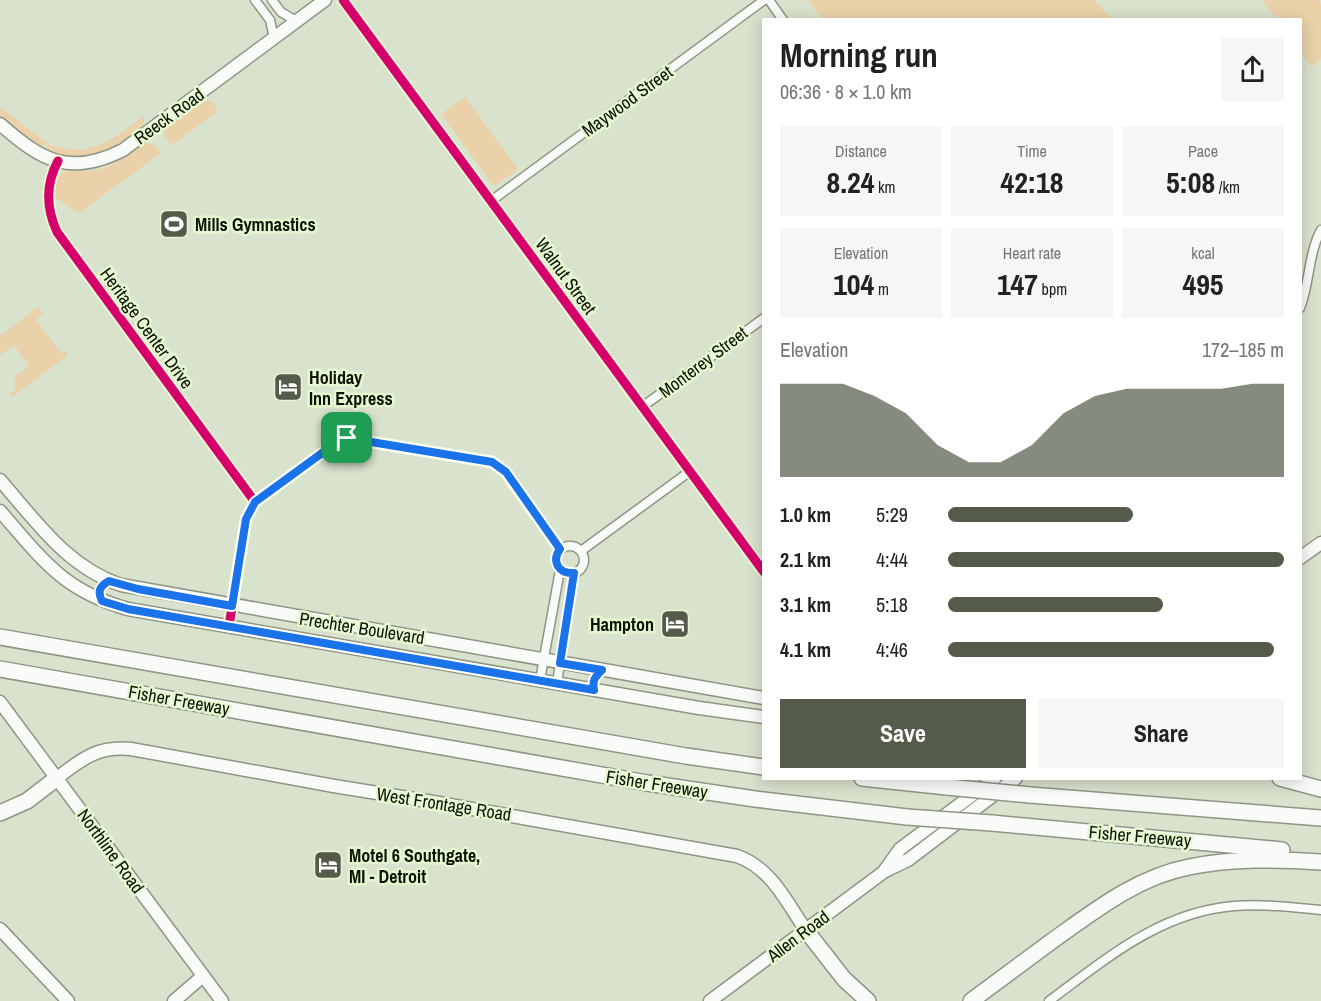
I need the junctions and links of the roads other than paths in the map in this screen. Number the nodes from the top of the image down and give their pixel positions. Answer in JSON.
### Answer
{"nodes":[{"id":1,"x":255,"y":0,"type":"edge"},
{"id":2,"x":272,"y":0,"type":"edge"},
{"id":3,"x":325,"y":0,"type":"edge"},
{"id":4,"x":343,"y":0,"type":"edge"},
{"id":5,"x":764,"y":0,"type":"edge"},
{"id":6,"x":769,"y":0,"type":"edge"},
{"id":7,"x":782,"y":18,"type":"edge"},
{"id":8,"x":296,"y":21,"type":"junction"},
{"id":9,"x":274,"y":38,"type":"junction"},
{"id":10,"x":0,"y":124,"type":"edge"},
{"id":11,"x":58,"y":161,"type":"junction"},
{"id":12,"x":491,"y":201,"type":"junction"},
{"id":13,"x":1321,"y":230,"type":"edge"},
{"id":14,"x":1302,"y":304,"type":"edge"},
{"id":15,"x":762,"y":319,"type":"edge"},
{"id":16,"x":642,"y":407,"type":"junction"},
{"id":17,"x":689,"y":472,"type":"junction"},
{"id":18,"x":0,"y":480,"type":"edge"},
{"id":19,"x":10,"y":492,"type":"junction"},
{"id":20,"x":255,"y":502,"type":"junction"},
{"id":21,"x":0,"y":506,"type":"edge"},
{"id":22,"x":0,"y":511,"type":"edge"},
{"id":23,"x":1321,"y":543,"type":"edge"},
{"id":24,"x":560,"y":549,"type":"junction"},
{"id":25,"x":581,"y":551,"type":"junction"},
{"id":26,"x":1302,"y":557,"type":"edge"},
{"id":27,"x":762,"y":569,"type":"edge"},
{"id":28,"x":560,"y":570,"type":"junction"},
{"id":29,"x":574,"y":573,"type":"junction"},
{"id":30,"x":109,"y":581,"type":"junction"},
{"id":31,"x":102,"y":601,"type":"junction"},
{"id":32,"x":232,"y":606,"type":"junction"},
{"id":33,"x":229,"y":626,"type":"junction"},
{"id":34,"x":352,"y":627,"type":"junction"},
{"id":35,"x":401,"y":634,"type":"junction"},
{"id":36,"x":0,"y":637,"type":"edge"},
{"id":37,"x":294,"y":639,"type":"junction"},
{"id":38,"x":396,"y":656,"type":"junction"},
{"id":39,"x":543,"y":659,"type":"junction"},
{"id":40,"x":560,"y":663,"type":"junction"},
{"id":41,"x":6,"y":670,"type":"edge"},
{"id":42,"x":602,"y":670,"type":"junction"},
{"id":43,"x":651,"y":679,"type":"junction"},
{"id":44,"x":540,"y":680,"type":"junction"},
{"id":45,"x":557,"y":683,"type":"junction"},
{"id":46,"x":704,"y":688,"type":"junction"},
{"id":47,"x":594,"y":690,"type":"junction"},
{"id":48,"x":647,"y":699,"type":"junction"},
{"id":49,"x":762,"y":699,"type":"edge"},
{"id":50,"x":0,"y":702,"type":"edge"},
{"id":51,"x":699,"y":708,"type":"junction"},
{"id":52,"x":762,"y":717,"type":"edge"},
{"id":53,"x":762,"y":767,"type":"edge"},
{"id":54,"x":57,"y":778,"type":"junction"},
{"id":55,"x":881,"y":780,"type":"edge"},
{"id":56,"x":992,"y":780,"type":"edge"},
{"id":57,"x":1013,"y":780,"type":"edge"},
{"id":58,"x":1287,"y":780,"type":"edge"},
{"id":59,"x":1321,"y":789,"type":"edge"},
{"id":60,"x":0,"y":813,"type":"edge"},
{"id":61,"x":1321,"y":818,"type":"edge"},
{"id":62,"x":1321,"y":854,"type":"edge"},
{"id":63,"x":1321,"y":862,"type":"edge"},
{"id":64,"x":885,"y":871,"type":"junction"},
{"id":65,"x":1321,"y":910,"type":"edge"},
{"id":66,"x":0,"y":929,"type":"edge"},
{"id":67,"x":805,"y":929,"type":"junction"},
{"id":68,"x":203,"y":976,"type":"junction"},
{"id":69,"x":713,"y":1000,"type":"edge"},
{"id":70,"x":68,"y":1001,"type":"edge"},
{"id":71,"x":174,"y":1001,"type":"edge"},
{"id":72,"x":222,"y":1001,"type":"edge"},
{"id":73,"x":868,"y":1001,"type":"edge"},
{"id":74,"x":971,"y":1001,"type":"edge"},
{"id":75,"x":1049,"y":1001,"type":"edge"}],
"edges":[{"from":1,"to":9,"type":"street"},
{"from":2,"to":8,"type":"street"},
{"from":3,"to":8,"type":"main road","name":"Reeck Road"},
{"from":4,"to":12,"type":"street","name":"Walnut Street"},
{"from":5,"to":12,"type":"street","name":"Maywood Street"},
{"from":6,"to":7,"type":"street"},
{"from":8,"to":9,"type":"main road","name":"Reeck Road"},
{"from":9,"to":11,"type":"main road","name":"Reeck Road"},
{"from":10,"to":11,"type":"main road","name":"Reeck Road"},
{"from":11,"to":20,"type":"street","name":"Heritage Center Drive"},
{"from":12,"to":16,"type":"street","name":"Walnut Street"},
{"from":13,"to":14,"type":"street"},
{"from":15,"to":16,"type":"street","name":"Monterey Street"},
{"from":16,"to":17,"type":"street","name":"Walnut Street"},
{"from":17,"to":25,"type":"street"},
{"from":17,"to":27,"type":"street","name":"Walnut Street"},
{"from":18,"to":19,"type":"main road","name":"Prechter Boulevard"},
{"from":19,"to":21,"type":"main road"},
{"from":19,"to":30,"type":"main road","name":"Prechter Boulevard"},
{"from":20,"to":24,"type":"street"},
{"from":20,"to":32,"type":"street"},
{"from":22,"to":31,"type":"main road","name":"Prechter Boulevard"},
{"from":23,"to":26,"type":"main road"},
{"from":24,"to":25,"type":"street"},
{"from":24,"to":28,"type":"street"},
{"from":25,"to":29,"type":"street"},
{"from":28,"to":29,"type":"street"},
{"from":28,"to":39,"type":"street"},
{"from":29,"to":40,"type":"street"},
{"from":30,"to":31,"type":"main road"},
{"from":30,"to":32,"type":"main road","name":"Prechter Boulevard"},
{"from":31,"to":33,"type":"main road","name":"Prechter Boulevard"},
{"from":32,"to":33,"type":"street"},
{"from":32,"to":34,"type":"main road","name":"Prechter Boulevard"},
{"from":33,"to":37,"type":"main road","name":"Prechter Boulevard"},
{"from":34,"to":35,"type":"main road","name":"Prechter Boulevard"},
{"from":34,"to":37,"type":"main road"},
{"from":35,"to":38,"type":"main road"},
{"from":35,"to":39,"type":"main road","name":"Prechter Boulevard"},
{"from":36,"to":53,"type":"highway","name":"Fisher Freeway"},
{"from":37,"to":38,"type":"main road","name":"Prechter Boulevard"},
{"from":38,"to":44,"type":"main road","name":"Prechter Boulevard"},
{"from":39,"to":40,"type":"main road","name":"Prechter Boulevard"},
{"from":39,"to":44,"type":"street"},
{"from":40,"to":42,"type":"main road","name":"Prechter Boulevard"},
{"from":40,"to":45,"type":"street"},
{"from":41,"to":62,"type":"highway","name":"Fisher Freeway","bridge":true},
{"from":42,"to":43,"type":"main road","name":"Prechter Boulevard"},
{"from":42,"to":47,"type":"main road"},
{"from":43,"to":46,"type":"main road","name":"Prechter Boulevard"},
{"from":43,"to":48,"type":"main road"},
{"from":44,"to":45,"type":"main road","name":"Prechter Boulevard"},
{"from":45,"to":47,"type":"main road","name":"Prechter Boulevard"},
{"from":46,"to":49,"type":"main road","name":"Prechter Boulevard"},
{"from":46,"to":51,"type":"main road"},
{"from":47,"to":48,"type":"main road","name":"Prechter Boulevard"},
{"from":48,"to":51,"type":"main road","name":"Prechter Boulevard"},
{"from":50,"to":54,"type":"main road","name":"Northline Road"},
{"from":51,"to":52,"type":"main road","name":"Prechter Boulevard"},
{"from":54,"to":60,"type":"highway"},
{"from":54,"to":67,"type":"main road","name":"West Frontage Road"},
{"from":54,"to":68,"type":"main road","name":"Northline Road"},
{"from":55,"to":61,"type":"highway","name":"Fisher Freeway","bridge":true},
{"from":56,"to":64,"type":"main road","name":"Allen Road"},
{"from":57,"to":64,"type":"main road","name":"Allen Road"},
{"from":58,"to":59,"type":"highway"},
{"from":63,"to":74,"type":"highway"},
{"from":64,"to":67,"type":"main road","name":"Allen Road"},
{"from":65,"to":75,"type":"street"},
{"from":66,"to":70,"type":"main road"},
{"from":67,"to":69,"type":"main road","name":"Allen Road"},
{"from":67,"to":73,"type":"highway"},
{"from":68,"to":71,"type":"main road"},
{"from":68,"to":72,"type":"main road","name":"Northline Road"}]}
